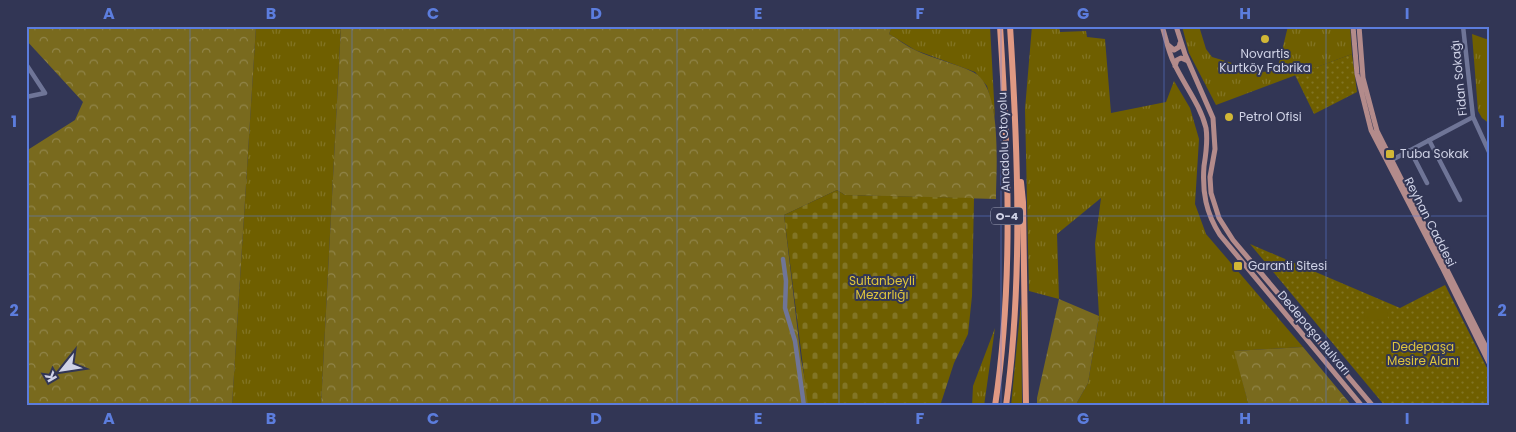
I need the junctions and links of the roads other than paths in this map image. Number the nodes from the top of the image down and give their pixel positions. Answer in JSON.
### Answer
{"nodes":[{"id":1,"x":1000,"y":26,"type":"edge"},
{"id":2,"x":1010,"y":26,"type":"edge"},
{"id":3,"x":1162,"y":26,"type":"edge"},
{"id":4,"x":1176,"y":26,"type":"edge"},
{"id":5,"x":1353,"y":26,"type":"edge"},
{"id":6,"x":1359,"y":26,"type":"edge"},
{"id":7,"x":1464,"y":26,"type":"edge"},
{"id":8,"x":1181,"y":41,"type":"junction"},
{"id":9,"x":1168,"y":45,"type":"junction"},
{"id":10,"x":1188,"y":62,"type":"junction"},
{"id":11,"x":26,"y":64,"type":"edge"},
{"id":12,"x":1175,"y":66,"type":"junction"},
{"id":13,"x":26,"y":97,"type":"edge"},
{"id":14,"x":1473,"y":118,"type":"junction"},
{"id":15,"x":1429,"y":140,"type":"junction"},
{"id":16,"x":1410,"y":150,"type":"junction"},
{"id":17,"x":1490,"y":154,"type":"edge"},
{"id":18,"x":1017,"y":156,"type":"junction"},
{"id":19,"x":1389,"y":161,"type":"junction"},
{"id":20,"x":1428,"y":183,"type":"dead end"},
{"id":21,"x":1460,"y":200,"type":"dead end"},
{"id":22,"x":783,"y":259,"type":"dead end"},
{"id":23,"x":1490,"y":355,"type":"edge"},
{"id":24,"x":1490,"y":365,"type":"edge"},
{"id":25,"x":804,"y":406,"type":"edge"},
{"id":26,"x":996,"y":406,"type":"edge"},
{"id":27,"x":1006,"y":406,"type":"edge"},
{"id":28,"x":1026,"y":406,"type":"edge"},
{"id":29,"x":1362,"y":406,"type":"edge"},
{"id":30,"x":1373,"y":406,"type":"edge"}],
"edges":[{"from":1,"to":26,"type":"highway","name":"Anadolu Otoyolu","number":"O-4"},
{"from":2,"to":18,"type":"highway","name":"Anadolu Otoyolu","number":"O-4"},
{"from":3,"to":9,"type":"main road","name":"Dedepaşa Bulvarı"},
{"from":4,"to":8,"type":"main road","name":"Dedepaşa Bulvarı"},
{"from":5,"to":19,"type":"main road","name":"Reyhan Caddesi"},
{"from":6,"to":19,"type":"main road","name":"Reyhan Caddesi"},
{"from":7,"to":14,"type":"street","name":"Fidan Sokağı"},
{"from":8,"to":9,"type":"main road"},
{"from":8,"to":10,"type":"main road","name":"Dedepaşa Bulvarı"},
{"from":9,"to":12,"type":"main road","name":"Dedepaşa Bulvarı"},
{"from":10,"to":12,"type":"main road"},
{"from":10,"to":30,"type":"main road","name":"Dedepaşa Bulvarı"},
{"from":11,"to":13,"type":"street"},
{"from":12,"to":29,"type":"main road","name":"Dedepaşa Bulvarı"},
{"from":14,"to":15,"type":"street"},
{"from":14,"to":17,"type":"street","name":"Fidan Sokağı"},
{"from":15,"to":16,"type":"street"},
{"from":15,"to":21,"type":"street"},
{"from":16,"to":19,"type":"street"},
{"from":16,"to":20,"type":"street"},
{"from":18,"to":27,"type":"highway","name":"Anadolu Otoyolu","number":"O-4"},
{"from":18,"to":28,"type":"highway"},
{"from":19,"to":23,"type":"main road","name":"Reyhan Caddesi"},
{"from":19,"to":24,"type":"main road","name":"Reyhan Caddesi"},
{"from":22,"to":25,"type":"street"}]}
